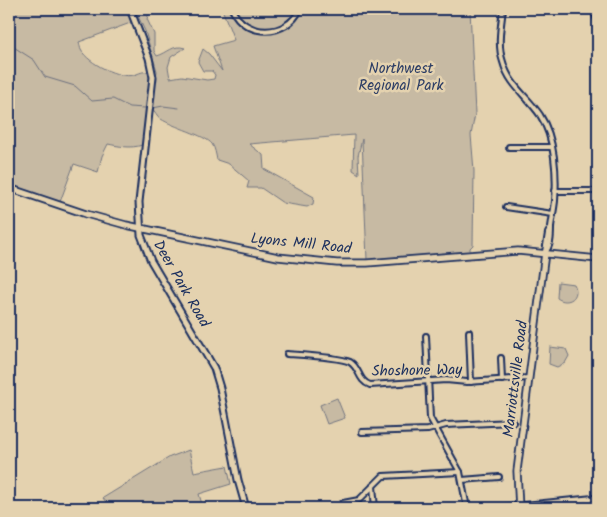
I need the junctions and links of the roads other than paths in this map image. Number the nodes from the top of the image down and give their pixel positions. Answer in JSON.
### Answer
{"nodes":[{"id":1,"x":130,"y":9,"type":"edge"},
{"id":2,"x":232,"y":9,"type":"edge"},
{"id":3,"x":300,"y":9,"type":"edge"},
{"id":4,"x":503,"y":9,"type":"edge"},
{"id":5,"x":593,"y":9,"type":"edge"},
{"id":6,"x":597,"y":16,"type":"edge"},
{"id":7,"x":598,"y":23,"type":"edge"},
{"id":8,"x":509,"y":147,"type":"dead end"},
{"id":9,"x":551,"y":147,"type":"junction"},
{"id":10,"x":9,"y":188,"type":"edge"},
{"id":11,"x":598,"y":190,"type":"edge"},
{"id":12,"x":555,"y":191,"type":"junction"},
{"id":13,"x":506,"y":207,"type":"dead end"},
{"id":14,"x":554,"y":214,"type":"junction"},
{"id":15,"x":139,"y":229,"type":"junction"},
{"id":16,"x":545,"y":253,"type":"junction"},
{"id":17,"x":598,"y":259,"type":"edge"},
{"id":18,"x":469,"y":332,"type":"dead end"},
{"id":19,"x":426,"y":336,"type":"dead end"},
{"id":20,"x":288,"y":354,"type":"dead end"},
{"id":21,"x":501,"y":358,"type":"dead end"},
{"id":22,"x":529,"y":378,"type":"junction"},
{"id":23,"x":502,"y":380,"type":"junction"},
{"id":24,"x":428,"y":381,"type":"junction"},
{"id":25,"x":472,"y":382,"type":"junction"},
{"id":26,"x":513,"y":422,"type":"dead end"},
{"id":27,"x":435,"y":428,"type":"junction"},
{"id":28,"x":362,"y":432,"type":"dead end"},
{"id":29,"x":460,"y":472,"type":"junction"},
{"id":30,"x":499,"y":477,"type":"dead end"},
{"id":31,"x":462,"y":480,"type":"junction"},
{"id":32,"x":373,"y":485,"type":"junction"},
{"id":33,"x":598,"y":498,"type":"edge"},
{"id":34,"x":588,"y":499,"type":"junction"},
{"id":35,"x":519,"y":507,"type":"edge"},
{"id":36,"x":246,"y":508,"type":"edge"},
{"id":37,"x":344,"y":508,"type":"edge"},
{"id":38,"x":375,"y":508,"type":"edge"},
{"id":39,"x":466,"y":508,"type":"edge"},
{"id":40,"x":500,"y":508,"type":"edge"},
{"id":41,"x":589,"y":508,"type":"edge"}],
"edges":[{"from":1,"to":15,"type":"street","name":"Deer Park Road"},
{"from":2,"to":3,"type":"street"},
{"from":4,"to":9,"type":"street","name":"Marriottsville Road"},
{"from":5,"to":6,"type":"street"},
{"from":6,"to":7,"type":"street"},
{"from":8,"to":9,"type":"street"},
{"from":9,"to":12,"type":"street","name":"Marriottsville Road"},
{"from":10,"to":15,"type":"main road","name":"Lyons Mill Road"},
{"from":11,"to":12,"type":"street"},
{"from":12,"to":14,"type":"street","name":"Marriottsville Road"},
{"from":13,"to":14,"type":"street"},
{"from":14,"to":16,"type":"street","name":"Marriottsville Road"},
{"from":15,"to":16,"type":"main road","name":"Lyons Mill Road"},
{"from":15,"to":36,"type":"street","name":"Deer Park Road"},
{"from":16,"to":17,"type":"main road","name":"Lyons Mill Road"},
{"from":16,"to":22,"type":"main road","name":"Marriottsville Road"},
{"from":18,"to":25,"type":"street"},
{"from":19,"to":24,"type":"street"},
{"from":20,"to":24,"type":"street","name":"Shoshone Way"},
{"from":21,"to":23,"type":"street"},
{"from":22,"to":23,"type":"street","name":"Shoshone Way"},
{"from":22,"to":35,"type":"main road","name":"Marriottsville Road"},
{"from":23,"to":25,"type":"street","name":"Shoshone Way"},
{"from":24,"to":25,"type":"street","name":"Shoshone Way"},
{"from":24,"to":27,"type":"street"},
{"from":26,"to":27,"type":"street"},
{"from":27,"to":28,"type":"street"},
{"from":27,"to":29,"type":"street"},
{"from":29,"to":31,"type":"street"},
{"from":29,"to":32,"type":"street"},
{"from":30,"to":31,"type":"street"},
{"from":31,"to":39,"type":"street"},
{"from":32,"to":37,"type":"street"},
{"from":32,"to":38,"type":"street"},
{"from":33,"to":34,"type":"street"},
{"from":34,"to":35,"type":"street"},
{"from":34,"to":41,"type":"street"},
{"from":35,"to":40,"type":"street"}]}
